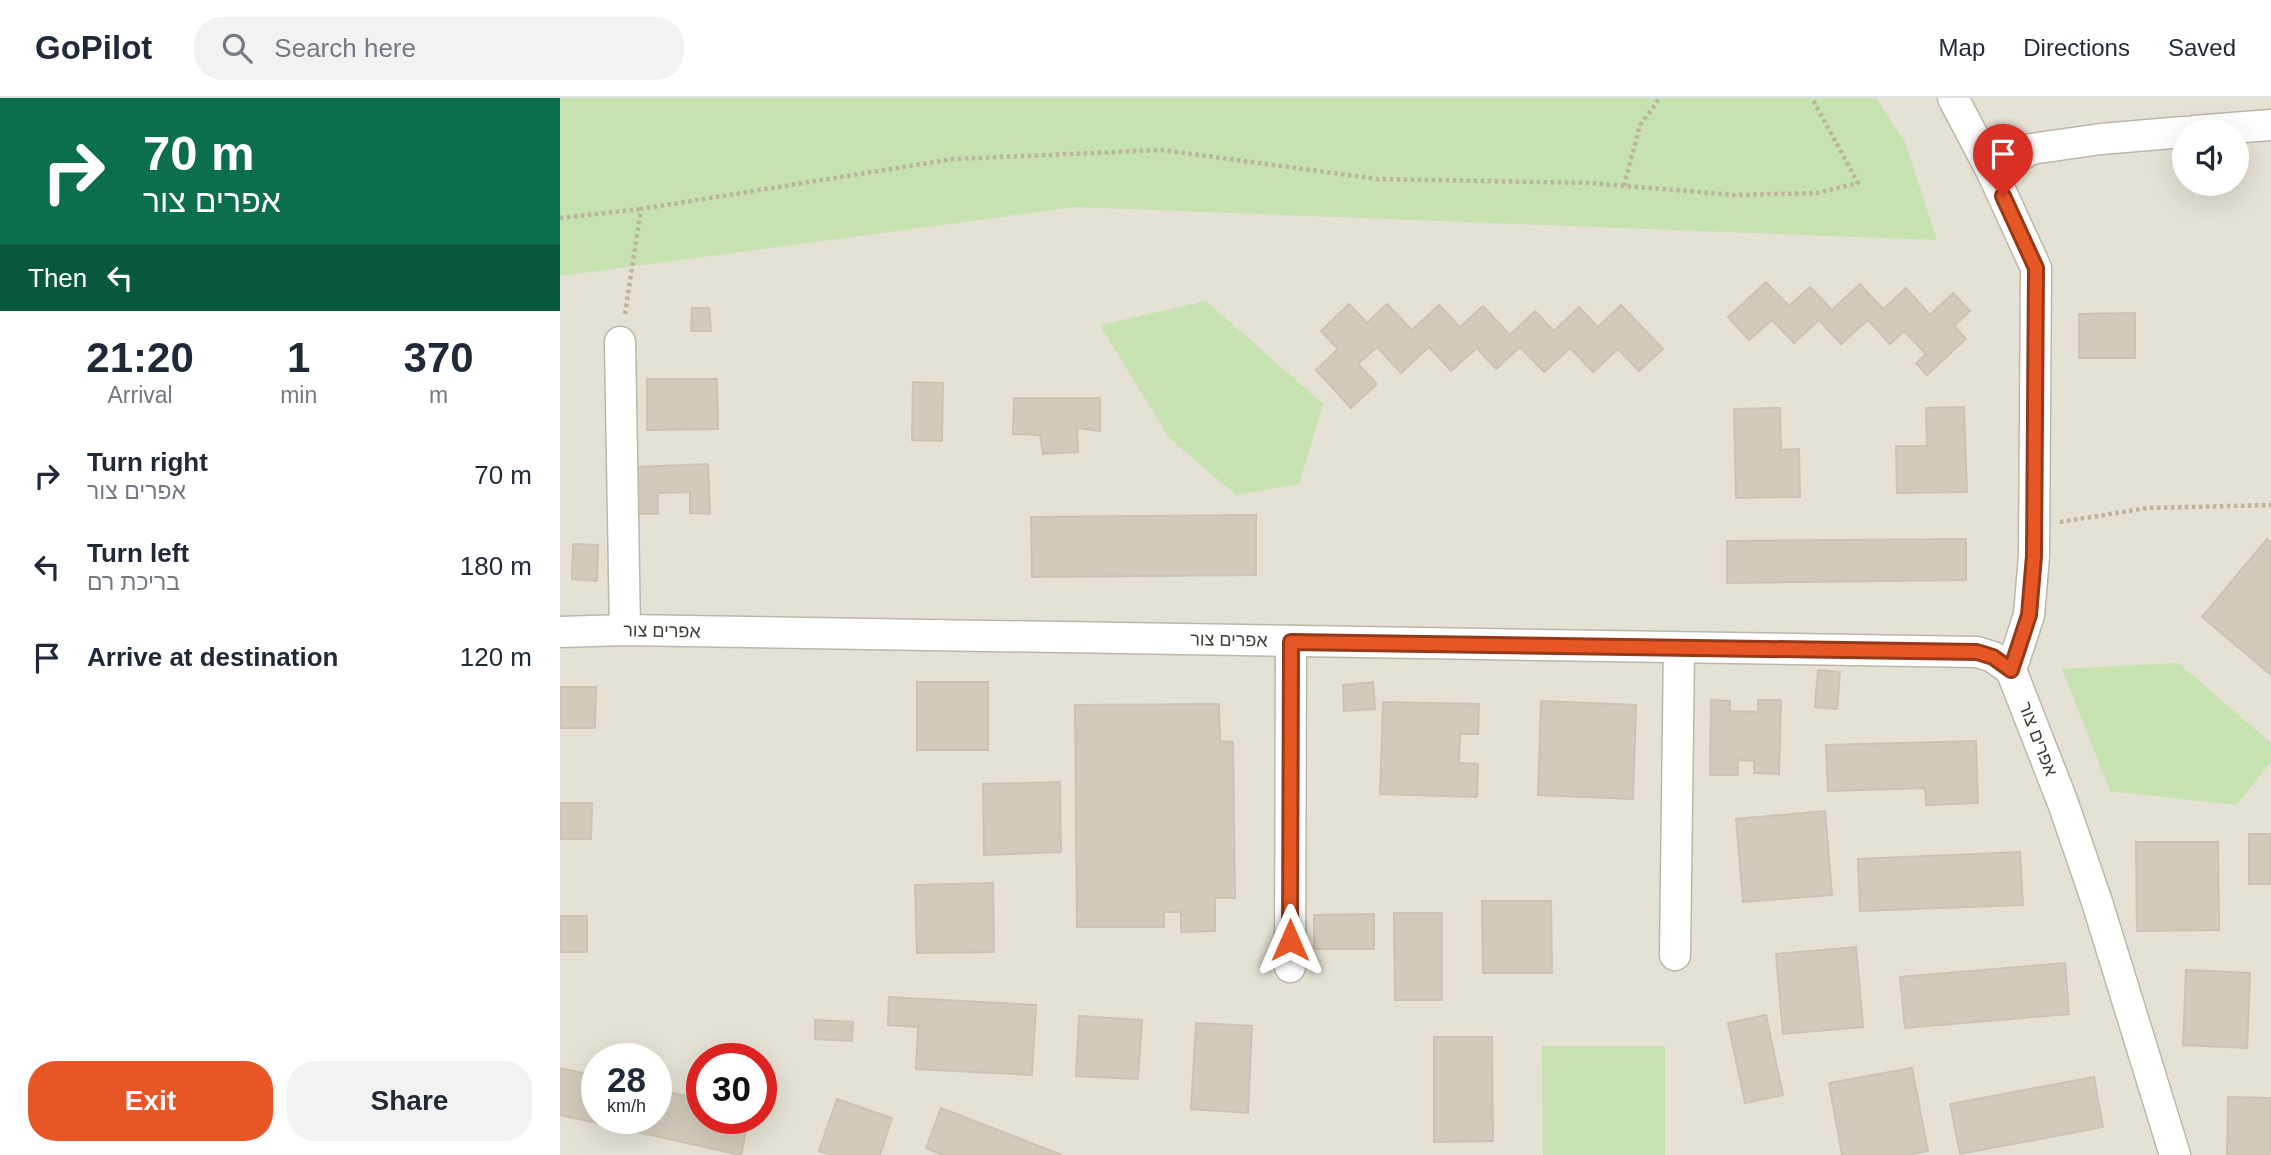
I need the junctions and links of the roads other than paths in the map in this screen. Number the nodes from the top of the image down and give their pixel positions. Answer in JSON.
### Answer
{"nodes":[{"id":1,"x":1953,"y":98,"type":"edge"},
{"id":2,"x":2271,"y":125,"type":"edge"},
{"id":3,"x":2249,"y":127,"type":"edge"},
{"id":4,"x":2172,"y":133,"type":"edge"},
{"id":5,"x":1992,"y":172,"type":"junction"},
{"id":6,"x":620,"y":342,"type":"road end"},
{"id":7,"x":625,"y":630,"type":"junction"},
{"id":8,"x":560,"y":632,"type":"edge"},
{"id":9,"x":1291,"y":642,"type":"junction"},
{"id":10,"x":1679,"y":648,"type":"junction"},
{"id":11,"x":2011,"y":670,"type":"junction"},
{"id":12,"x":1675,"y":955,"type":"dead end"},
{"id":13,"x":1290,"y":967,"type":"dead end"},
{"id":14,"x":2175,"y":1155,"type":"edge"}],
"edges":[{"from":1,"to":5,"type":"street"},
{"from":2,"to":3,"type":"street"},
{"from":4,"to":5,"type":"street"},
{"from":5,"to":11,"type":"street"},
{"from":6,"to":7,"type":"street"},
{"from":7,"to":8,"type":"street","name":"אפרים צור"},
{"from":7,"to":9,"type":"street","name":"אפרים צור"},
{"from":9,"to":10,"type":"street","name":"אפרים צור"},
{"from":9,"to":13,"type":"street"},
{"from":10,"to":11,"type":"street","name":"אפרים צור"},
{"from":10,"to":12,"type":"street"},
{"from":11,"to":14,"type":"street","name":"אפרים צור"}]}
